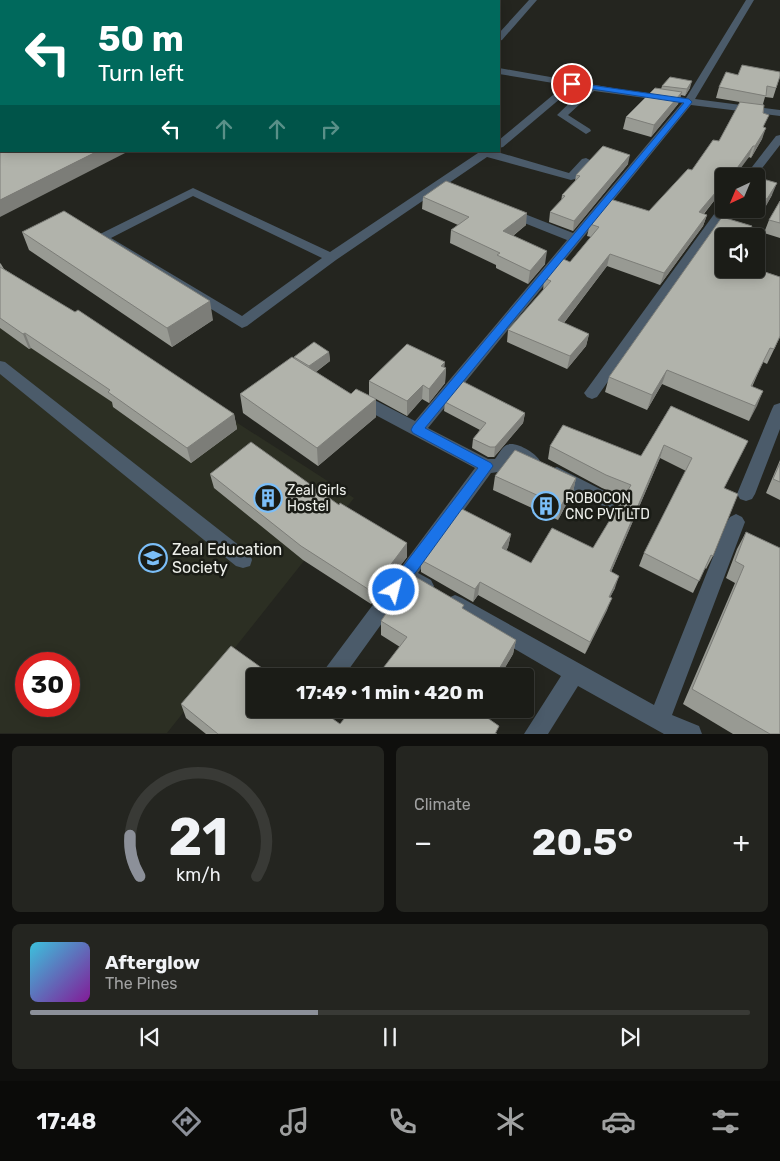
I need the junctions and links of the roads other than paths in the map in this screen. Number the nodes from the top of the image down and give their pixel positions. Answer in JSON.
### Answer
{"nodes":[{"id":1,"x":533,"y":0,"type":"edge"},
{"id":2,"x":750,"y":0,"type":"edge"},
{"id":3,"x":500,"y":37,"type":"edge"},
{"id":4,"x":500,"y":71,"type":"edge"},
{"id":5,"x":572,"y":84,"type":"junction"},
{"id":6,"x":592,"y":87,"type":"junction"},
{"id":7,"x":689,"y":102,"type":"junction"},
{"id":8,"x":780,"y":113,"type":"edge"},
{"id":9,"x":586,"y":131,"type":"dead end"},
{"id":10,"x":780,"y":138,"type":"edge"},
{"id":11,"x":500,"y":144,"type":"edge"},
{"id":12,"x":488,"y":152,"type":"edge"},
{"id":13,"x":586,"y":161,"type":"edge"},
{"id":14,"x":756,"y":168,"type":"edge"},
{"id":15,"x":437,"y":184,"type":"junction"},
{"id":16,"x":454,"y":191,"type":"edge"},
{"id":17,"x":498,"y":208,"type":"edge"},
{"id":18,"x":718,"y":218,"type":"edge"},
{"id":19,"x":577,"y":239,"type":"junction"},
{"id":20,"x":331,"y":257,"type":"junction"},
{"id":21,"x":0,"y":366,"type":"edge"},
{"id":22,"x":344,"y":392,"type":"edge"},
{"id":23,"x":592,"y":392,"type":"dead end"},
{"id":24,"x":780,"y":409,"type":"edge"},
{"id":25,"x":417,"y":430,"type":"junction"},
{"id":26,"x":486,"y":466,"type":"junction"},
{"id":27,"x":746,"y":494,"type":"dead end"},
{"id":28,"x":608,"y":501,"type":"dead end"},
{"id":29,"x":736,"y":522,"type":"dead end"},
{"id":30,"x":243,"y":560,"type":"dead end"},
{"id":31,"x":405,"y":575,"type":"junction"},
{"id":32,"x":338,"y":668,"type":"edge"},
{"id":33,"x":575,"y":673,"type":"junction"},
{"id":34,"x":659,"y":720,"type":"junction"},
{"id":35,"x":535,"y":734,"type":"edge"},
{"id":36,"x":691,"y":734,"type":"edge"}],
"edges":[{"from":1,"to":3,"type":"street"},
{"from":2,"to":7,"type":"street"},
{"from":4,"to":5,"type":"street"},
{"from":5,"to":6,"type":"street"},
{"from":5,"to":11,"type":"street"},
{"from":6,"to":7,"type":"street"},
{"from":6,"to":9,"type":"street"},
{"from":7,"to":8,"type":"street"},
{"from":7,"to":19,"type":"street"},
{"from":10,"to":14,"type":"street"},
{"from":12,"to":13,"type":"street"},
{"from":12,"to":15,"type":"street"},
{"from":15,"to":16,"type":"street"},
{"from":15,"to":20,"type":"street"},
{"from":17,"to":19,"type":"street"},
{"from":18,"to":23,"type":"street"},
{"from":19,"to":25,"type":"street"},
{"from":20,"to":20,"type":"street"},
{"from":21,"to":30,"type":"street"},
{"from":22,"to":25,"type":"street"},
{"from":24,"to":27,"type":"street"},
{"from":25,"to":26,"type":"street"},
{"from":26,"to":28,"type":"street"},
{"from":26,"to":31,"type":"street"},
{"from":29,"to":34,"type":"street"},
{"from":31,"to":32,"type":"street"},
{"from":31,"to":33,"type":"street"},
{"from":33,"to":34,"type":"street"},
{"from":33,"to":35,"type":"street"},
{"from":34,"to":36,"type":"street"}]}
